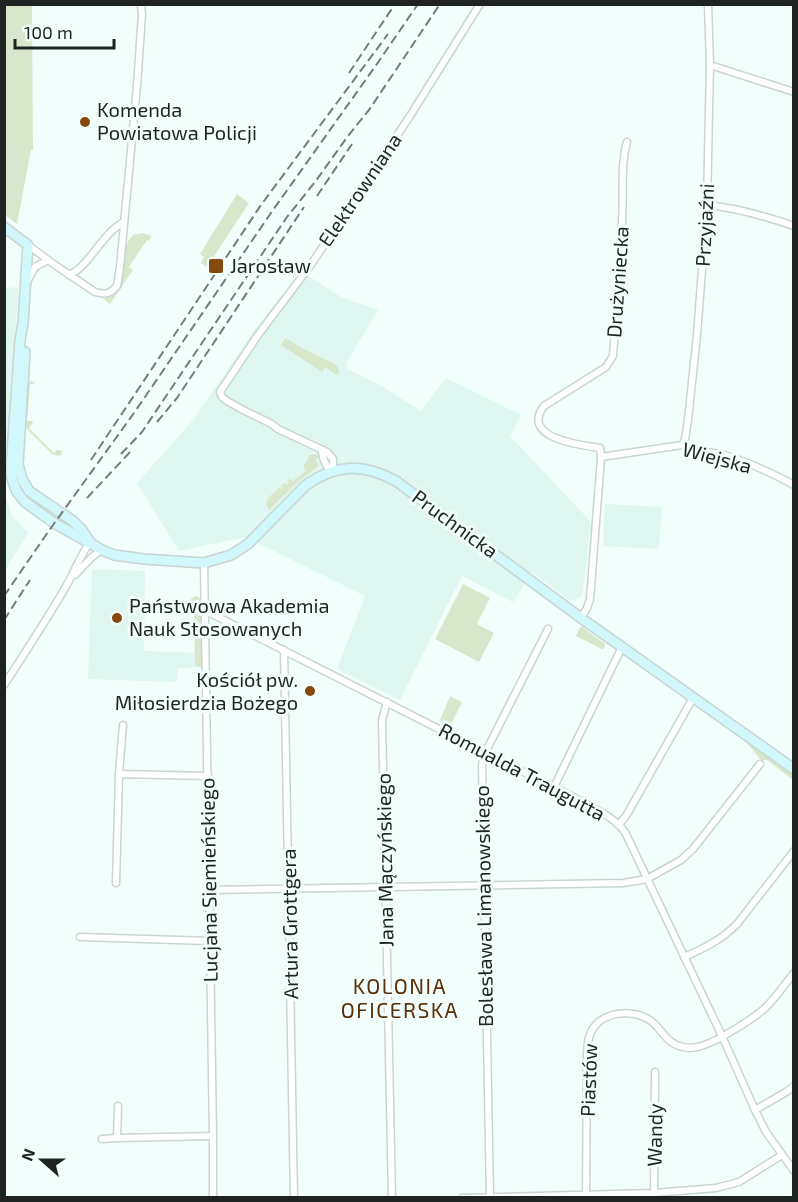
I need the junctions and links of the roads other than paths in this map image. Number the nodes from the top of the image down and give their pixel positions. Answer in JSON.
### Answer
{"nodes":[{"id":1,"x":141,"y":4,"type":"edge"},
{"id":2,"x":480,"y":4,"type":"edge"},
{"id":3,"x":708,"y":4,"type":"edge"},
{"id":4,"x":710,"y":65,"type":"junction"},
{"id":5,"x":794,"y":92,"type":"edge"},
{"id":6,"x":627,"y":142,"type":"dead end"},
{"id":7,"x":707,"y":206,"type":"junction"},
{"id":8,"x":124,"y":222,"type":"junction"},
{"id":9,"x":794,"y":226,"type":"edge"},
{"id":10,"x":4,"y":227,"type":"edge"},
{"id":11,"x":28,"y":245,"type":"junction"},
{"id":12,"x":48,"y":260,"type":"junction"},
{"id":13,"x":69,"y":275,"type":"junction"},
{"id":14,"x":26,"y":284,"type":"junction"},
{"id":15,"x":682,"y":445,"type":"junction"},
{"id":16,"x":601,"y":456,"type":"junction"},
{"id":17,"x":331,"y":472,"type":"junction"},
{"id":18,"x":794,"y":485,"type":"edge"},
{"id":19,"x":90,"y":542,"type":"junction"},
{"id":20,"x":101,"y":550,"type":"junction"},
{"id":21,"x":204,"y":563,"type":"junction"},
{"id":22,"x":70,"y":580,"type":"junction"},
{"id":23,"x":205,"y":611,"type":"junction"},
{"id":24,"x":581,"y":618,"type":"junction"},
{"id":25,"x":548,"y":629,"type":"dead end"},
{"id":26,"x":622,"y":648,"type":"junction"},
{"id":27,"x":284,"y":650,"type":"junction"},
{"id":28,"x":4,"y":685,"type":"edge"},
{"id":29,"x":693,"y":698,"type":"junction"},
{"id":30,"x":387,"y":702,"type":"junction"},
{"id":31,"x":123,"y":725,"type":"dead end"},
{"id":32,"x":485,"y":753,"type":"junction"},
{"id":33,"x":760,"y":764,"type":"dead end"},
{"id":34,"x":793,"y":768,"type":"edge"},
{"id":35,"x":119,"y":774,"type":"junction"},
{"id":36,"x":208,"y":776,"type":"junction"},
{"id":37,"x":554,"y":787,"type":"junction"},
{"id":38,"x":619,"y":824,"type":"junction"},
{"id":39,"x":794,"y":851,"type":"edge"},
{"id":40,"x":647,"y":879,"type":"junction"},
{"id":41,"x":116,"y":883,"type":"dead end"},
{"id":42,"x":484,"y":885,"type":"junction"},
{"id":43,"x":386,"y":887,"type":"junction"},
{"id":44,"x":289,"y":889,"type":"junction"},
{"id":45,"x":210,"y":890,"type":"junction"},
{"id":46,"x":80,"y":937,"type":"dead end"},
{"id":47,"x":210,"y":941,"type":"junction"},
{"id":48,"x":684,"y":957,"type":"junction"},
{"id":49,"x":794,"y":974,"type":"edge"},
{"id":50,"x":722,"y":1036,"type":"junction"},
{"id":51,"x":655,"y":1072,"type":"dead end"},
{"id":52,"x":794,"y":1086,"type":"edge"},
{"id":53,"x":117,"y":1106,"type":"dead end"},
{"id":54,"x":755,"y":1110,"type":"junction"},
{"id":55,"x":213,"y":1136,"type":"junction"},
{"id":56,"x":117,"y":1138,"type":"junction"},
{"id":57,"x":102,"y":1139,"type":"dead end"},
{"id":58,"x":782,"y":1155,"type":"junction"},
{"id":59,"x":794,"y":1171,"type":"edge"},
{"id":60,"x":654,"y":1195,"type":"edge"},
{"id":61,"x":586,"y":1196,"type":"edge"},
{"id":62,"x":213,"y":1197,"type":"edge"},
{"id":63,"x":294,"y":1197,"type":"edge"},
{"id":64,"x":392,"y":1197,"type":"edge"},
{"id":65,"x":462,"y":1197,"type":"edge"},
{"id":66,"x":490,"y":1197,"type":"edge"}],
"edges":[{"from":1,"to":8,"type":"street"},
{"from":2,"to":17,"type":"street","name":"Elektrowniana"},
{"from":3,"to":4,"type":"street","name":"Przyjaźni"},
{"from":4,"to":5,"type":"street"},
{"from":4,"to":7,"type":"street","name":"Przyjaźni"},
{"from":6,"to":16,"type":"street","name":"Drużyniecka"},
{"from":7,"to":9,"type":"street"},
{"from":7,"to":15,"type":"street","name":"Przyjaźni"},
{"from":8,"to":13,"type":"street"},
{"from":8,"to":13,"type":"street"},
{"from":10,"to":11,"type":"main road"},
{"from":11,"to":12,"type":"street"},
{"from":11,"to":14,"type":"main road","name":"Pruchnicka"},
{"from":12,"to":13,"type":"street"},
{"from":12,"to":14,"type":"street"},
{"from":14,"to":19,"type":"main road","name":"Pruchnicka"},
{"from":15,"to":16,"type":"street","name":"Wiejska"},
{"from":15,"to":18,"type":"street","name":"Wiejska"},
{"from":16,"to":24,"type":"street"},
{"from":17,"to":21,"type":"main road","name":"Pruchnicka"},
{"from":17,"to":24,"type":"main road","name":"Pruchnicka"},
{"from":19,"to":20,"type":"main road","name":"Pruchnicka"},
{"from":19,"to":22,"type":"street"},
{"from":20,"to":21,"type":"main road","name":"Pruchnicka"},
{"from":20,"to":22,"type":"street"},
{"from":21,"to":23,"type":"street","name":"Lucjana Siemieńskiego"},
{"from":22,"to":28,"type":"street"},
{"from":23,"to":27,"type":"street","name":"Romualda Traugutta"},
{"from":23,"to":36,"type":"street","name":"Lucjana Siemieńskiego"},
{"from":24,"to":26,"type":"main road","name":"Pruchnicka"},
{"from":25,"to":32,"type":"street","name":"Bolesława Limanowskiego"},
{"from":26,"to":29,"type":"main road","name":"Pruchnicka"},
{"from":26,"to":37,"type":"street"},
{"from":27,"to":30,"type":"street","name":"Romualda Traugutta"},
{"from":27,"to":44,"type":"street","name":"Artura Grottgera"},
{"from":29,"to":34,"type":"main road","name":"Pruchnicka"},
{"from":29,"to":38,"type":"street"},
{"from":30,"to":32,"type":"street","name":"Romualda Traugutta"},
{"from":30,"to":43,"type":"street","name":"Jana Mączyńskiego"},
{"from":31,"to":35,"type":"street"},
{"from":32,"to":37,"type":"street","name":"Romualda Traugutta"},
{"from":32,"to":42,"type":"street","name":"Bolesława Limanowskiego"},
{"from":33,"to":40,"type":"street"},
{"from":35,"to":36,"type":"street"},
{"from":35,"to":41,"type":"street"},
{"from":36,"to":45,"type":"street","name":"Lucjana Siemieńskiego"},
{"from":37,"to":38,"type":"street","name":"Romualda Traugutta"},
{"from":38,"to":40,"type":"street","name":"Romualda Traugutta"},
{"from":39,"to":48,"type":"street"},
{"from":40,"to":42,"type":"street"},
{"from":40,"to":48,"type":"street","name":"Romualda Traugutta"},
{"from":42,"to":43,"type":"street"},
{"from":42,"to":66,"type":"street","name":"Bolesława Limanowskiego"},
{"from":43,"to":44,"type":"street"},
{"from":43,"to":64,"type":"street","name":"Jana Mączyńskiego"},
{"from":44,"to":45,"type":"street"},
{"from":44,"to":63,"type":"street","name":"Artura Grottgera"},
{"from":45,"to":47,"type":"street","name":"Lucjana Siemieńskiego"},
{"from":46,"to":47,"type":"street"},
{"from":47,"to":55,"type":"street","name":"Lucjana Siemieńskiego"},
{"from":48,"to":50,"type":"street","name":"Romualda Traugutta"},
{"from":49,"to":50,"type":"street","name":"Piastów"},
{"from":50,"to":54,"type":"street","name":"Romualda Traugutta"},
{"from":50,"to":61,"type":"street","name":"Piastów"},
{"from":51,"to":60,"type":"street","name":"Wandy"},
{"from":52,"to":54,"type":"street"},
{"from":53,"to":56,"type":"street"},
{"from":54,"to":58,"type":"street","name":"Romualda Traugutta"},
{"from":55,"to":56,"type":"street"},
{"from":55,"to":62,"type":"street","name":"Lucjana Siemieńskiego"},
{"from":56,"to":57,"type":"street"},
{"from":58,"to":59,"type":"street","name":"Romualda Traugutta"},
{"from":58,"to":60,"type":"street"},
{"from":60,"to":61,"type":"street"},
{"from":61,"to":66,"type":"street"},
{"from":65,"to":66,"type":"street"}]}
